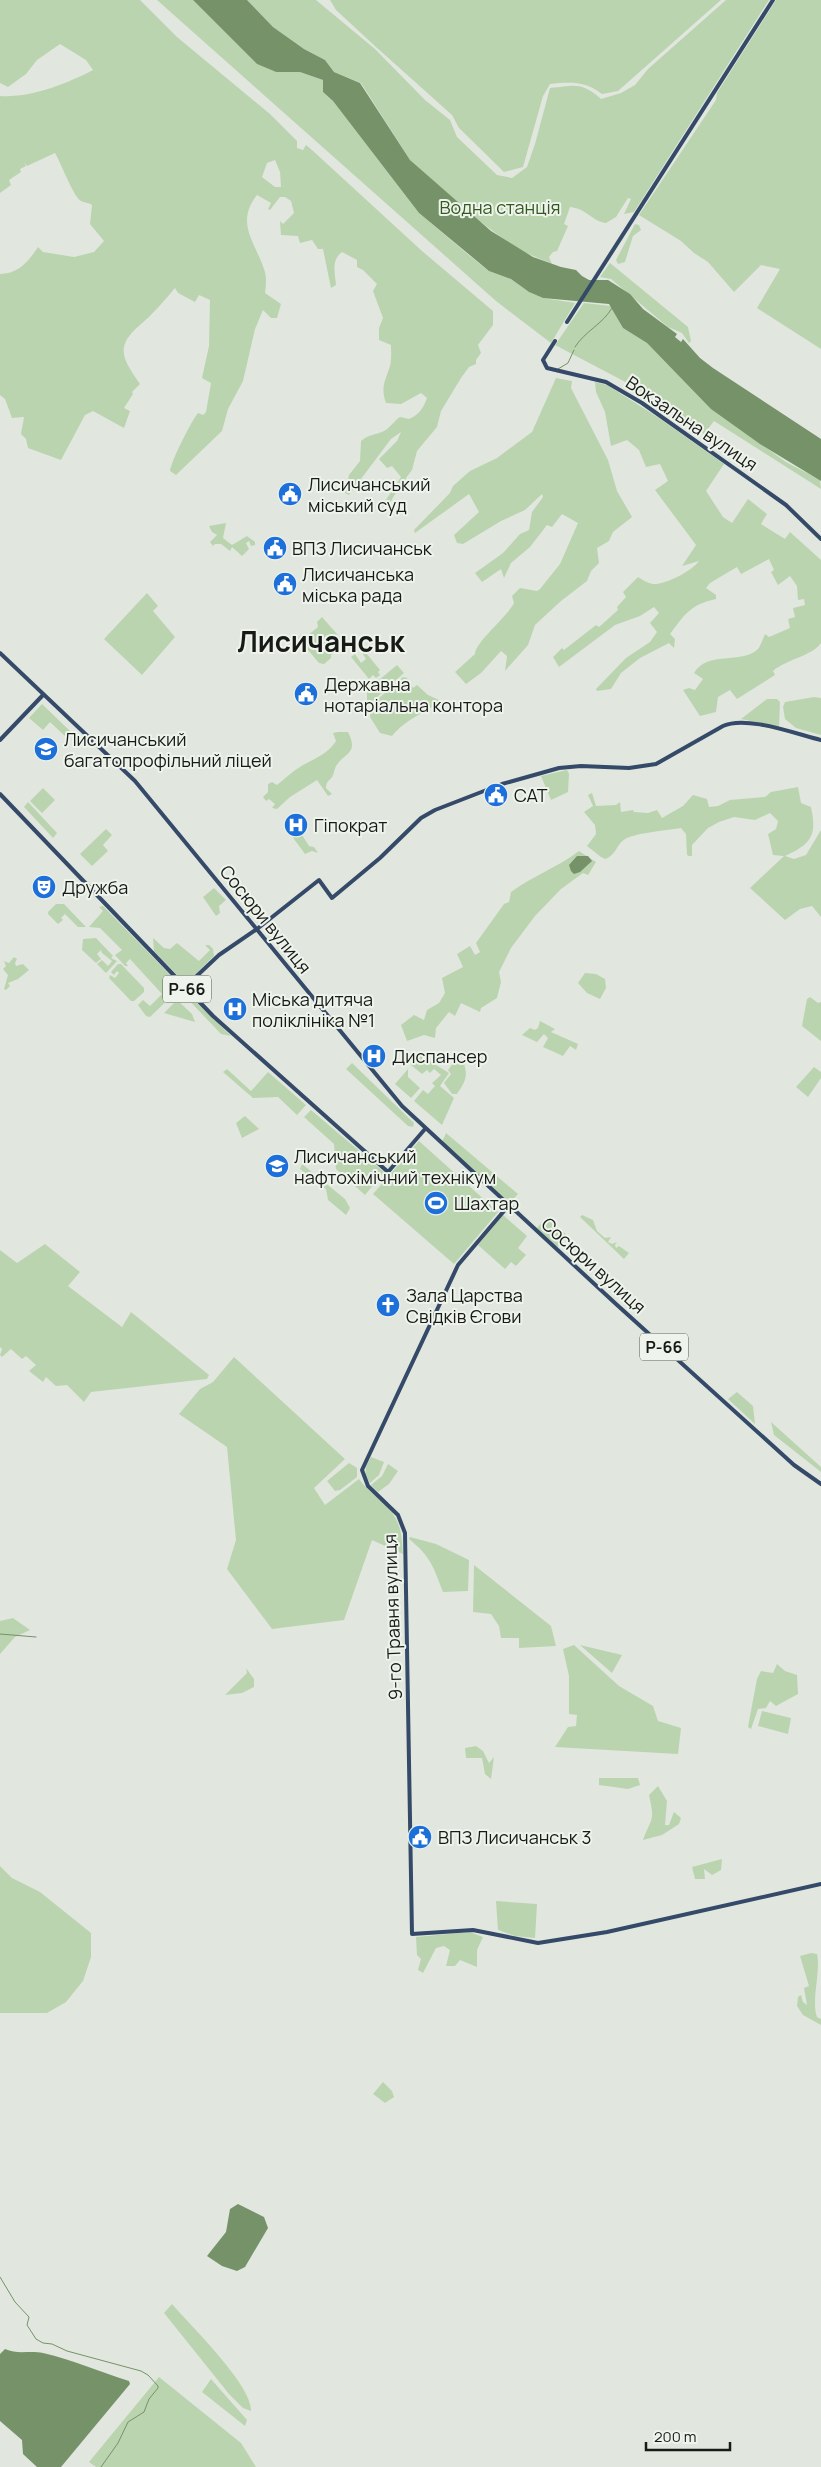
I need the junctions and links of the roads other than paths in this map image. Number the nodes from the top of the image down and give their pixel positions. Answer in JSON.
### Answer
{"nodes":[{"id":1,"x":772,"y":0,"type":"edge"},
{"id":2,"x":567,"y":322,"type":"dead end"},
{"id":3,"x":555,"y":341,"type":"dead end"},
{"id":4,"x":821,"y":538,"type":"edge"},
{"id":5,"x":0,"y":653,"type":"edge"},
{"id":6,"x":44,"y":695,"type":"junction"},
{"id":7,"x":0,"y":740,"type":"edge"},
{"id":8,"x":821,"y":740,"type":"edge"},
{"id":9,"x":0,"y":794,"type":"edge"},
{"id":10,"x":257,"y":929,"type":"junction"},
{"id":11,"x":185,"y":987,"type":"junction"},
{"id":12,"x":425,"y":1129,"type":"junction"},
{"id":13,"x":509,"y":1205,"type":"junction"},
{"id":14,"x":821,"y":1484,"type":"edge"},
{"id":15,"x":821,"y":1884,"type":"edge"}],
"edges":[{"from":1,"to":2,"type":"main road"},
{"from":3,"to":4,"type":"main road","name":"Вокзальна вулиця"},
{"from":5,"to":6,"type":"main road","name":"Сосюри вулиця","number":"Р-66"},
{"from":6,"to":7,"type":"main road"},
{"from":6,"to":10,"type":"main road","name":"Сосюри вулиця","number":"Р-66"},
{"from":8,"to":10,"type":"main road"},
{"from":9,"to":11,"type":"main road","number":"Р-66"},
{"from":10,"to":11,"type":"main road"},
{"from":10,"to":12,"type":"main road","name":"Сосюри вулиця","number":"Р-66"},
{"from":11,"to":12,"type":"main road","number":"Р-66"},
{"from":12,"to":13,"type":"main road","name":"Сосюри вулиця","number":"Р-66"},
{"from":13,"to":14,"type":"main road","name":"Сосюри вулиця","number":"Р-66"},
{"from":13,"to":15,"type":"main road","name":"9-го Травня вулиця"}]}
